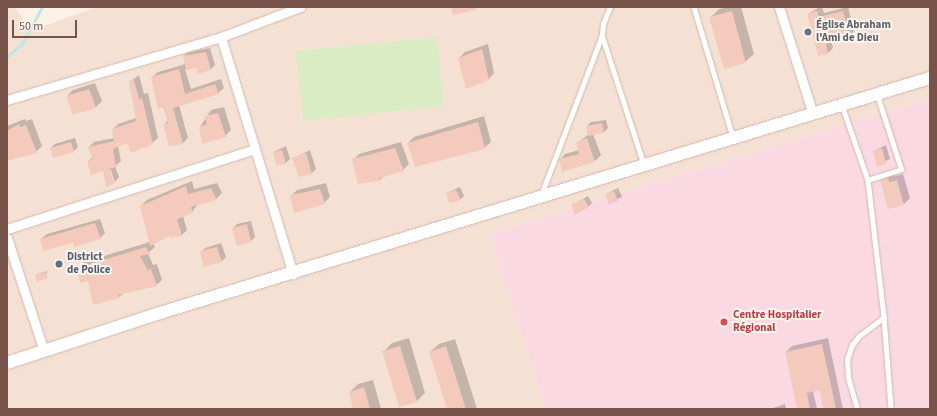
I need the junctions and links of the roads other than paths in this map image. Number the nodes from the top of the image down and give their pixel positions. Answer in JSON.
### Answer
{"nodes":[{"id":1,"x":300,"y":7,"type":"edge"},
{"id":2,"x":610,"y":7,"type":"edge"},
{"id":3,"x":694,"y":7,"type":"edge"},
{"id":4,"x":779,"y":7,"type":"edge"},
{"id":5,"x":602,"y":35,"type":"junction"},
{"id":6,"x":221,"y":37,"type":"junction"},
{"id":7,"x":930,"y":78,"type":"edge"},
{"id":8,"x":876,"y":93,"type":"junction"},
{"id":9,"x":7,"y":100,"type":"edge"},
{"id":10,"x":842,"y":105,"type":"junction"},
{"id":11,"x":813,"y":114,"type":"junction"},
{"id":12,"x":734,"y":139,"type":"junction"},
{"id":13,"x":254,"y":149,"type":"junction"},
{"id":14,"x":644,"y":164,"type":"junction"},
{"id":15,"x":868,"y":180,"type":"junction"},
{"id":16,"x":540,"y":197,"type":"junction"},
{"id":17,"x":7,"y":229,"type":"edge"},
{"id":18,"x":7,"y":238,"type":"edge"},
{"id":19,"x":293,"y":274,"type":"junction"},
{"id":20,"x":884,"y":317,"type":"junction"},
{"id":21,"x":44,"y":351,"type":"junction"},
{"id":22,"x":7,"y":363,"type":"edge"},
{"id":23,"x":857,"y":409,"type":"edge"},
{"id":24,"x":891,"y":409,"type":"edge"}],
"edges":[{"from":1,"to":6,"type":"street"},
{"from":2,"to":5,"type":"lane"},
{"from":3,"to":12,"type":"lane"},
{"from":4,"to":11,"type":"street"},
{"from":5,"to":14,"type":"lane"},
{"from":5,"to":16,"type":"lane"},
{"from":6,"to":9,"type":"street"},
{"from":6,"to":13,"type":"street"},
{"from":7,"to":8,"type":"street"},
{"from":8,"to":10,"type":"street"},
{"from":8,"to":15,"type":"lane"},
{"from":10,"to":11,"type":"street"},
{"from":10,"to":15,"type":"lane"},
{"from":11,"to":12,"type":"street"},
{"from":12,"to":14,"type":"street"},
{"from":13,"to":17,"type":"street"},
{"from":13,"to":19,"type":"street"},
{"from":14,"to":16,"type":"street"},
{"from":15,"to":20,"type":"lane"},
{"from":16,"to":19,"type":"street"},
{"from":18,"to":21,"type":"street"},
{"from":19,"to":21,"type":"street"},
{"from":20,"to":23,"type":"lane"},
{"from":20,"to":24,"type":"lane"},
{"from":21,"to":22,"type":"street"}]}
